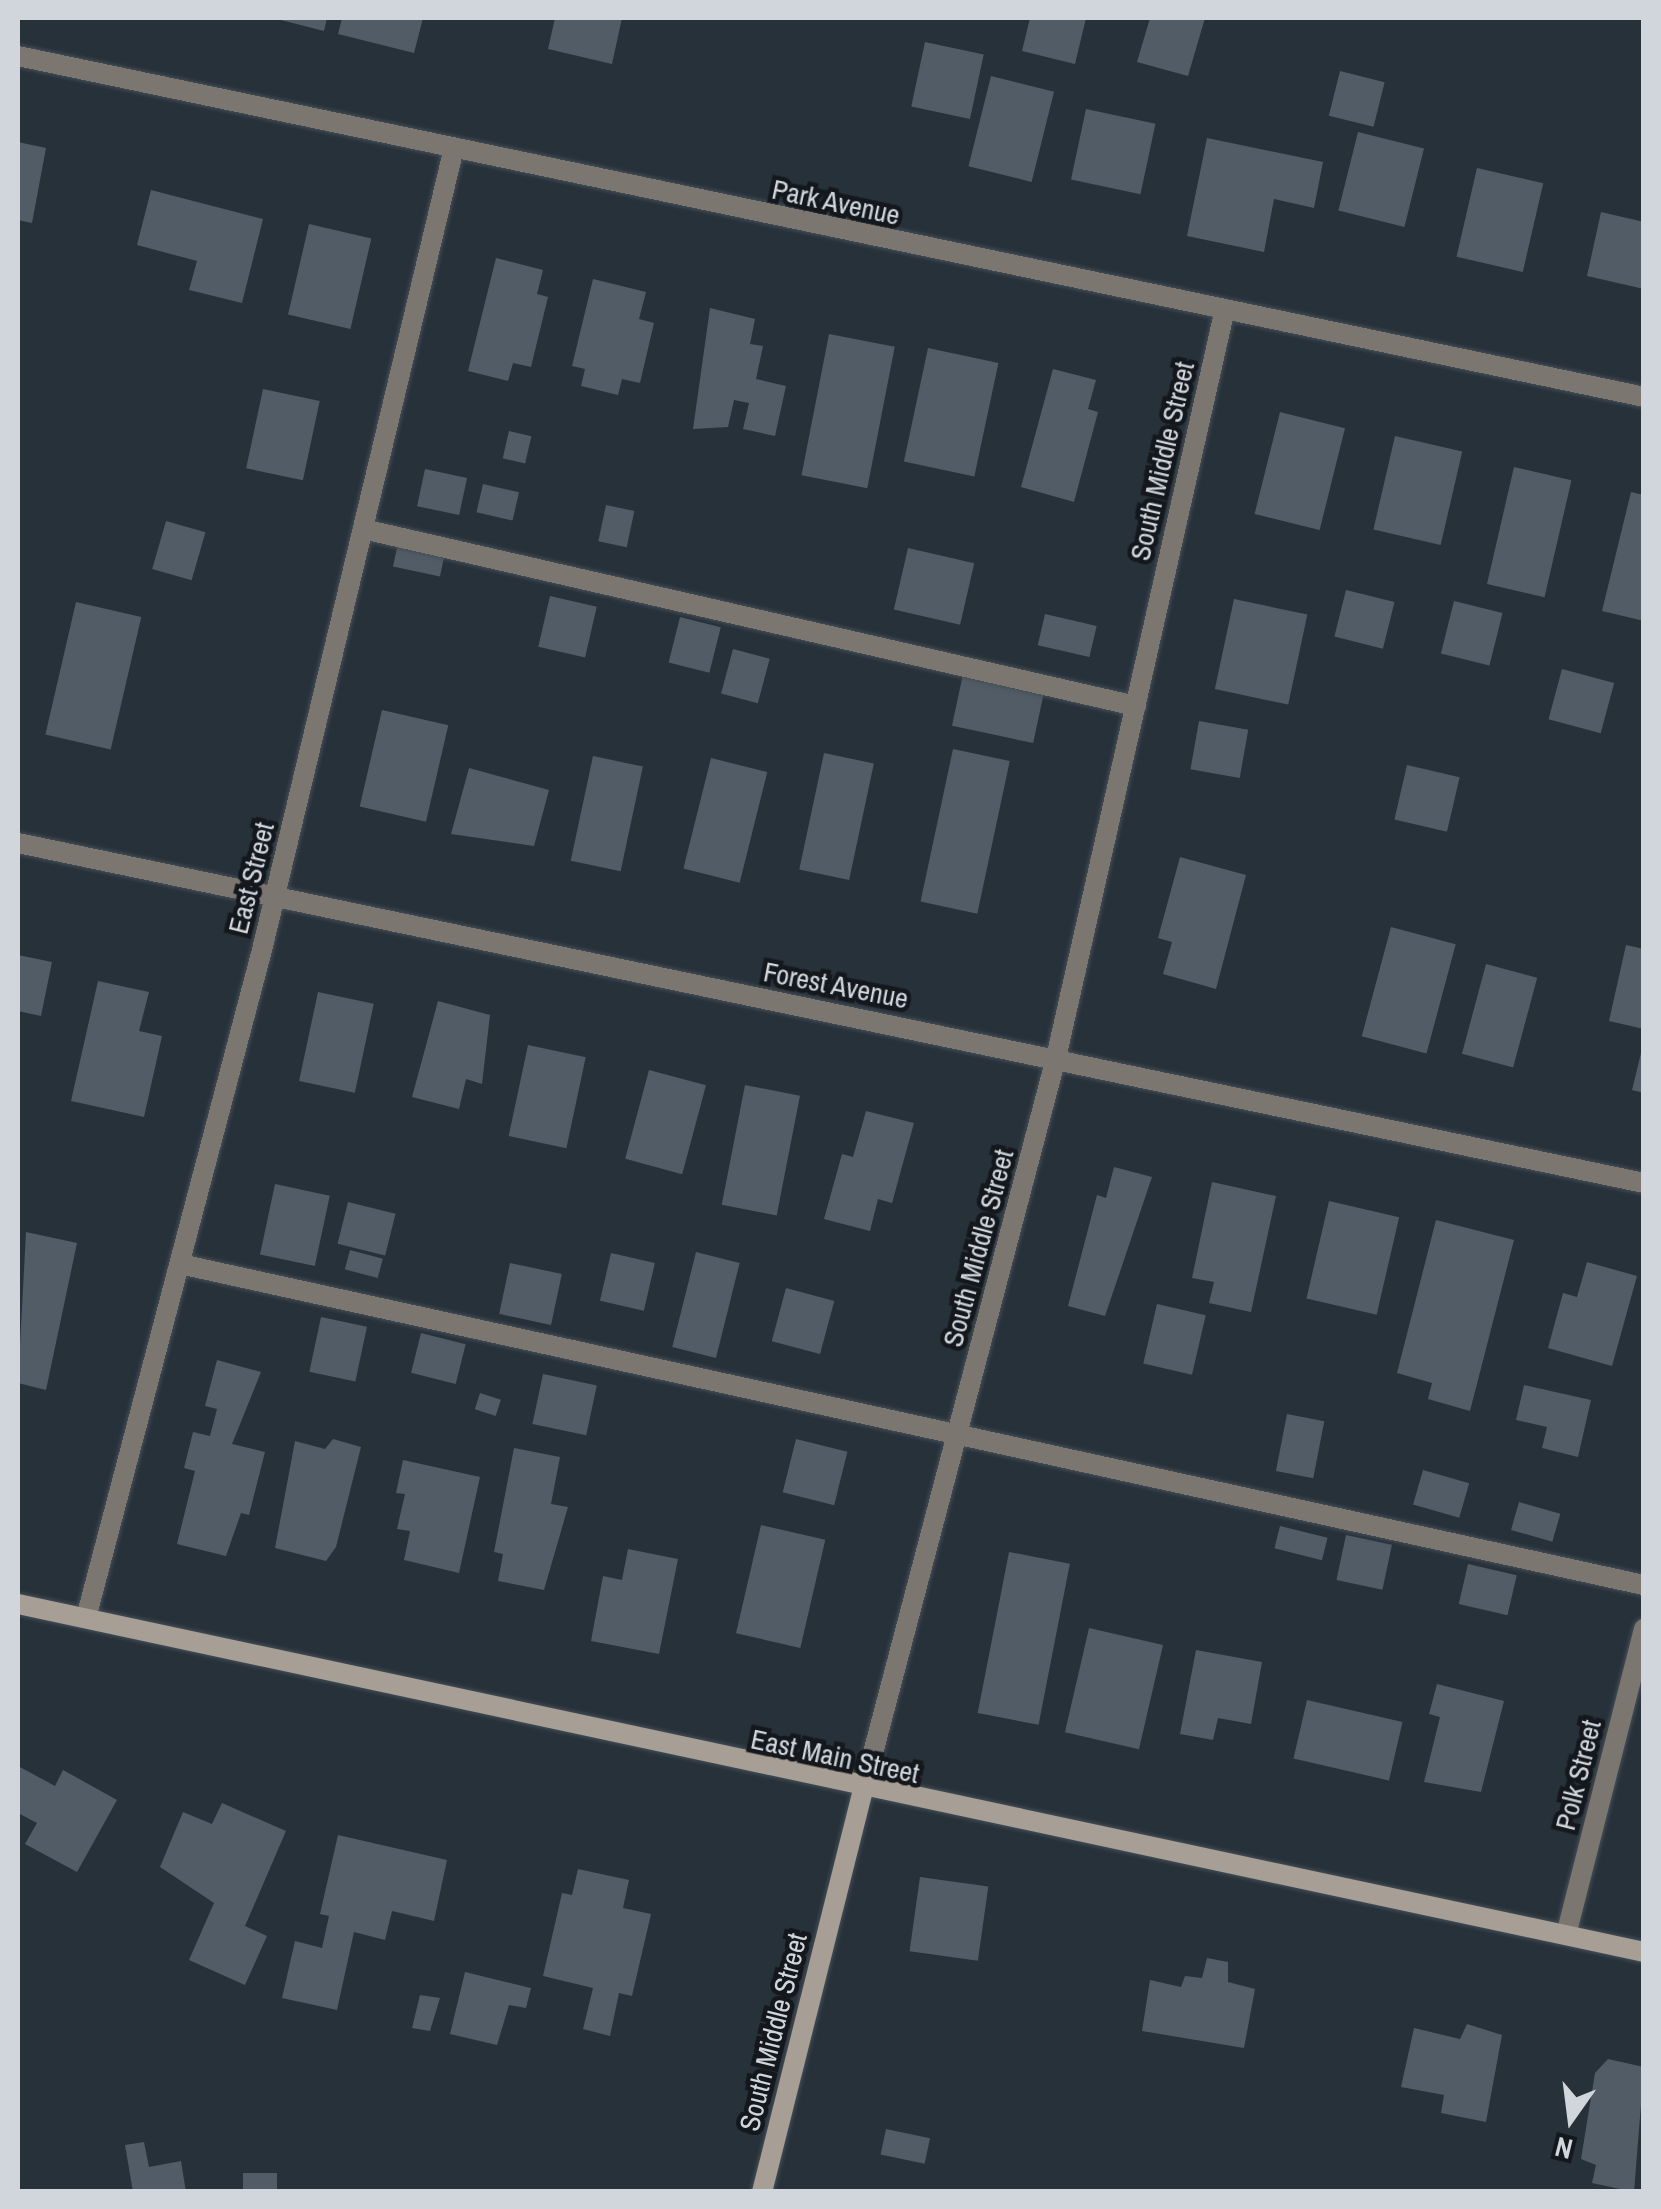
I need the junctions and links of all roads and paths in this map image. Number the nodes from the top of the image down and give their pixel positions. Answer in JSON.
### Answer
{"nodes":[{"id":1,"x":18,"y":56,"type":"edge"},
{"id":2,"x":454,"y":148,"type":"junction"},
{"id":3,"x":1224,"y":313,"type":"junction"},
{"id":4,"x":1644,"y":397,"type":"edge"},
{"id":5,"x":363,"y":529,"type":"junction"},
{"id":6,"x":1136,"y":706,"type":"junction"},
{"id":7,"x":18,"y":843,"type":"edge"},
{"id":8,"x":274,"y":900,"type":"junction"},
{"id":9,"x":1056,"y":1058,"type":"junction"},
{"id":10,"x":1644,"y":1184,"type":"edge"},
{"id":11,"x":180,"y":1264,"type":"junction"},
{"id":12,"x":957,"y":1433,"type":"junction"},
{"id":13,"x":1644,"y":1584,"type":"edge"},
{"id":14,"x":18,"y":1604,"type":"edge"},
{"id":15,"x":86,"y":1618,"type":"junction"},
{"id":16,"x":1644,"y":1630,"type":"edge"},
{"id":17,"x":862,"y":1791,"type":"junction"},
{"id":18,"x":1566,"y":1934,"type":"junction"},
{"id":19,"x":1644,"y":1952,"type":"edge"},
{"id":20,"x":762,"y":2192,"type":"edge"}],
"edges":[{"from":1,"to":2,"type":"street","name":"Park Avenue"},
{"from":2,"to":3,"type":"street","name":"Park Avenue"},
{"from":2,"to":5,"type":"street","name":"East Street"},
{"from":3,"to":4,"type":"street","name":"Park Avenue"},
{"from":3,"to":6,"type":"street","name":"South Middle Street"},
{"from":5,"to":6,"type":"street"},
{"from":5,"to":8,"type":"street","name":"East Street"},
{"from":6,"to":9,"type":"street","name":"South Middle Street"},
{"from":7,"to":8,"type":"street","name":"Forest Avenue"},
{"from":8,"to":9,"type":"street","name":"Forest Avenue"},
{"from":8,"to":11,"type":"street","name":"East Street"},
{"from":9,"to":10,"type":"street","name":"Forest Avenue"},
{"from":9,"to":12,"type":"street","name":"South Middle Street"},
{"from":11,"to":12,"type":"street"},
{"from":11,"to":15,"type":"street","name":"East Street"},
{"from":12,"to":13,"type":"street"},
{"from":12,"to":17,"type":"street","name":"South Middle Street"},
{"from":14,"to":15,"type":"main road","name":"East Main Street"},
{"from":15,"to":17,"type":"main road","name":"East Main Street"},
{"from":16,"to":18,"type":"street","name":"Polk Street"},
{"from":17,"to":18,"type":"main road","name":"East Main Street"},
{"from":17,"to":20,"type":"main road","name":"South Middle Street"},
{"from":18,"to":19,"type":"main road","name":"East Main Street"}]}
